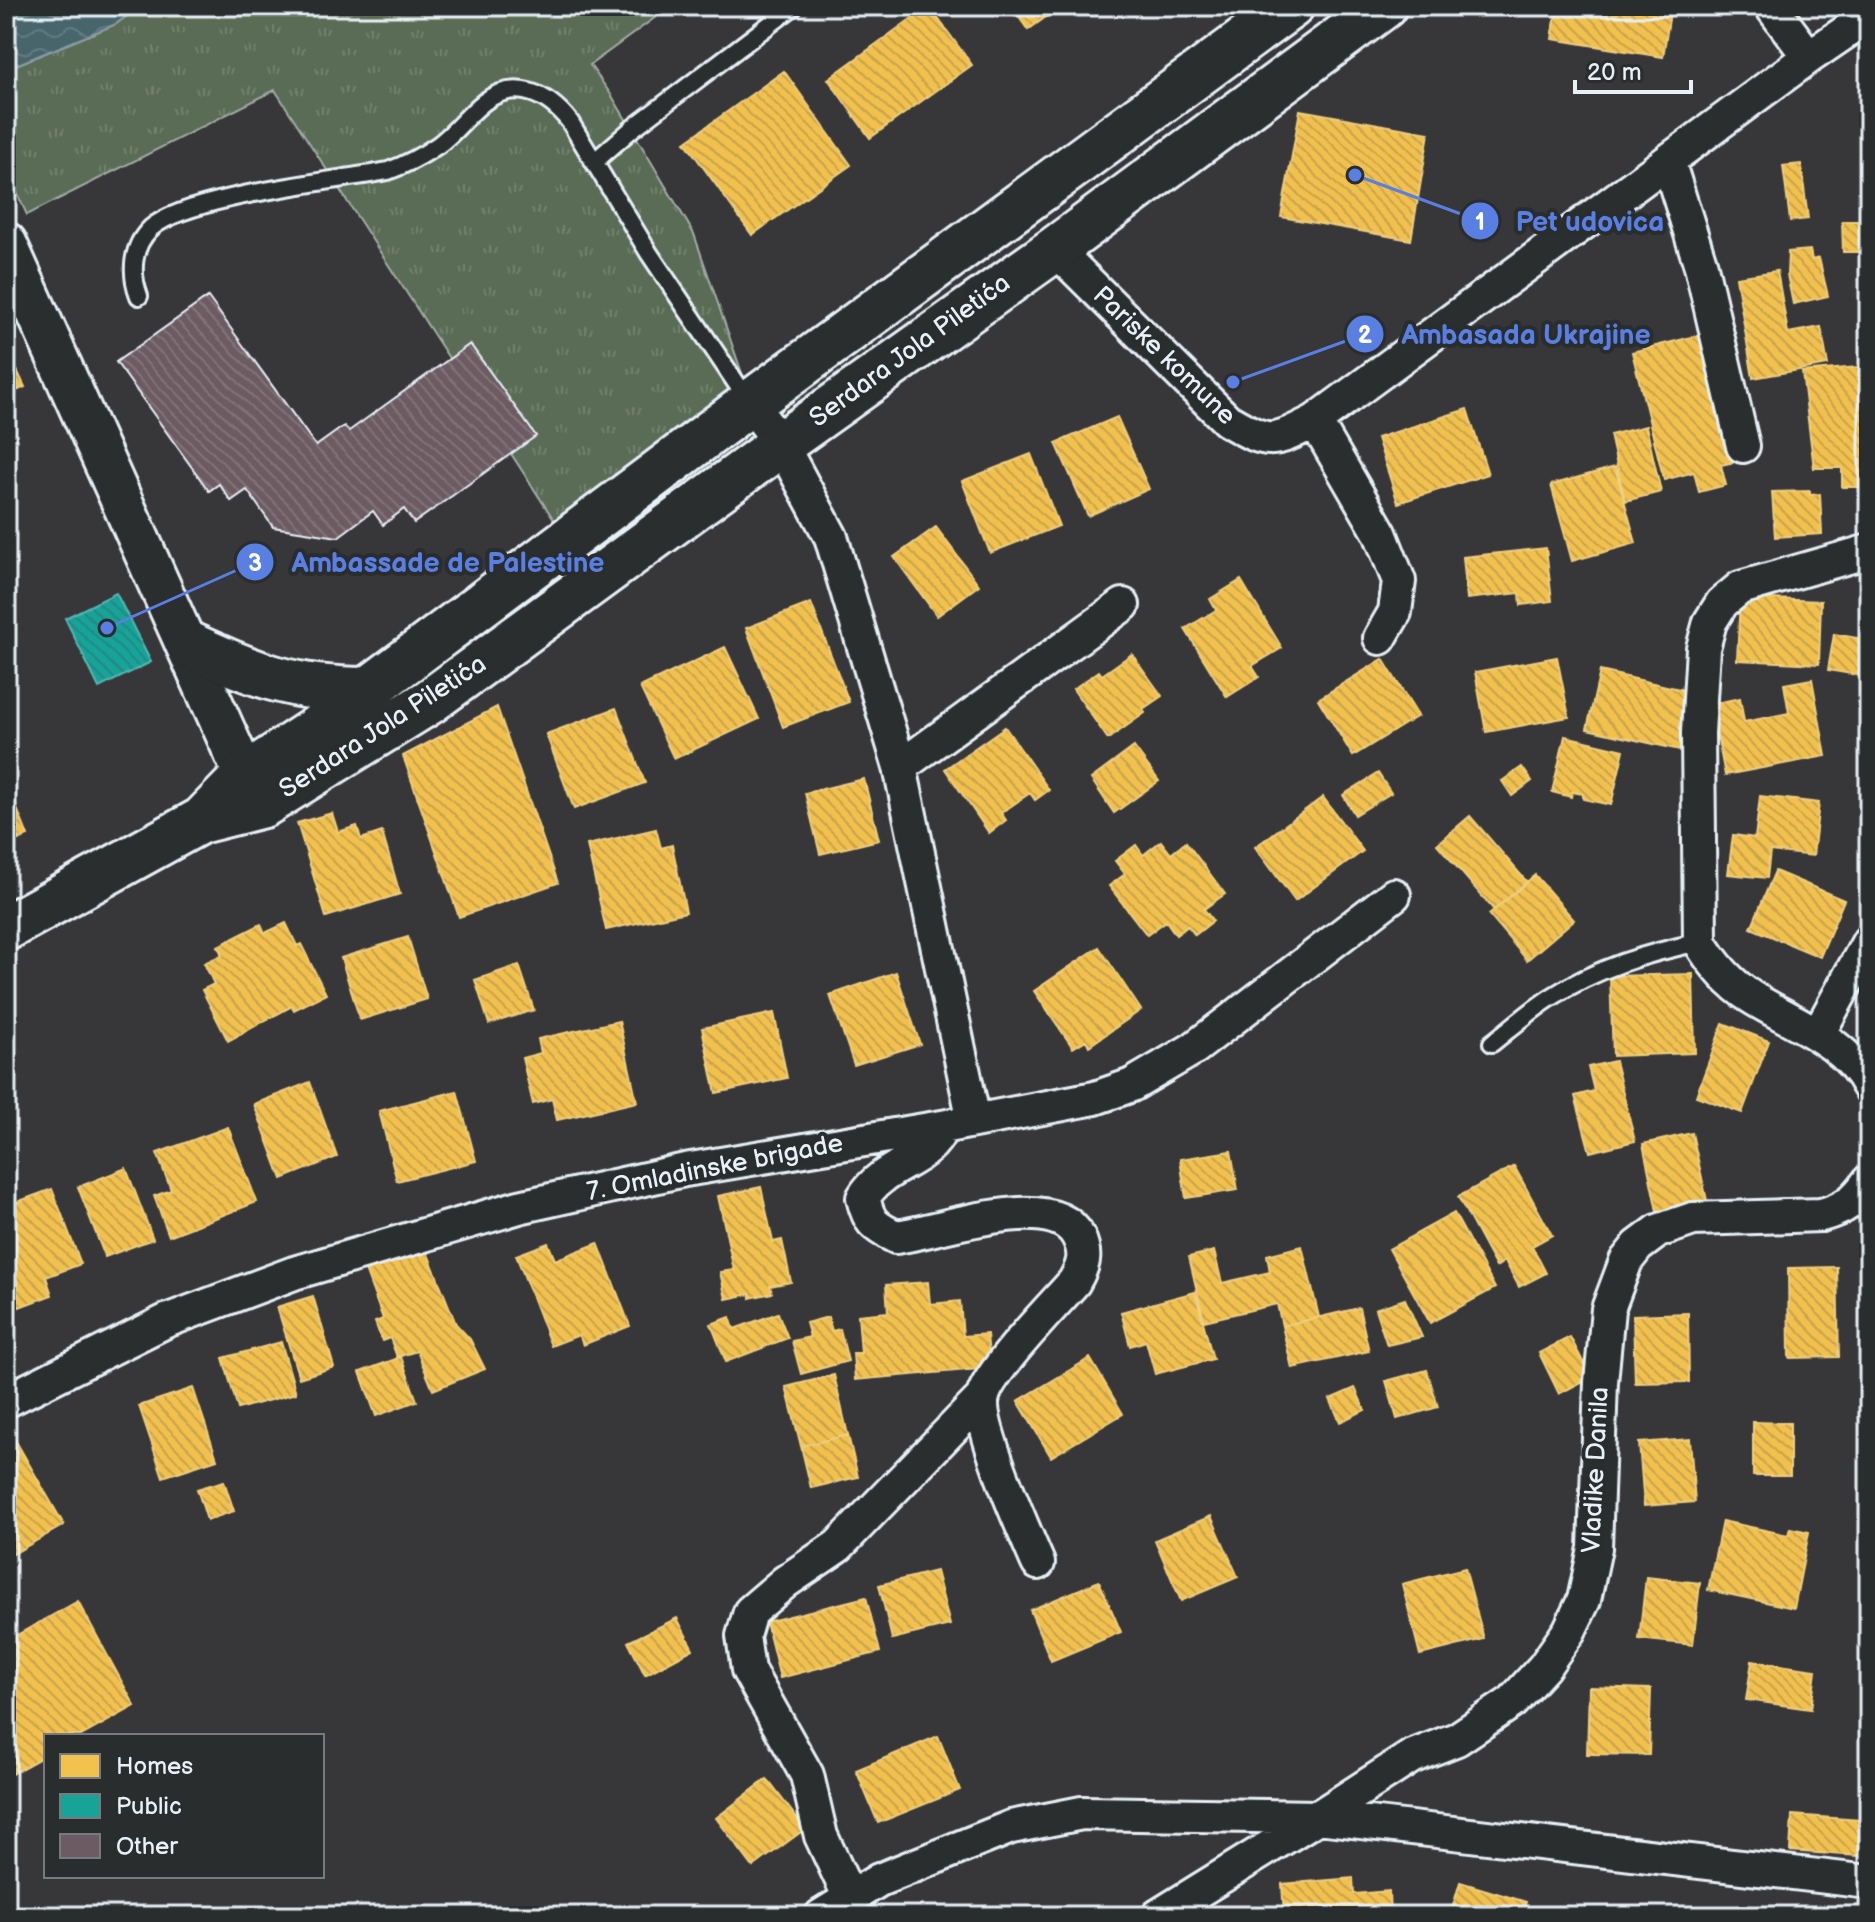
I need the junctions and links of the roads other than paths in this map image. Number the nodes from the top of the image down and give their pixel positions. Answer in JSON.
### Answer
{"nodes":[{"id":1,"x":794,"y":6,"type":"edge"},
{"id":2,"x":1291,"y":6,"type":"edge"},
{"id":3,"x":1384,"y":6,"type":"edge"},
{"id":4,"x":1771,"y":6,"type":"edge"},
{"id":5,"x":1869,"y":16,"type":"edge"},
{"id":6,"x":1809,"y":57,"type":"junction"},
{"id":7,"x":1668,"y":161,"type":"junction"},
{"id":8,"x":594,"y":162,"type":"junction"},
{"id":9,"x":1055,"y":249,"type":"junction"},
{"id":10,"x":9,"y":256,"type":"edge"},
{"id":11,"x":139,"y":296,"type":"dead end"},
{"id":12,"x":750,"y":403,"type":"junction"},
{"id":13,"x":1315,"y":421,"type":"junction"},
{"id":14,"x":781,"y":444,"type":"junction"},
{"id":15,"x":1743,"y":446,"type":"dead end"},
{"id":16,"x":1869,"y":551,"type":"edge"},
{"id":17,"x":1123,"y":605,"type":"dead end"},
{"id":18,"x":1380,"y":638,"type":"dead end"},
{"id":19,"x":188,"y":644,"type":"junction"},
{"id":20,"x":367,"y":690,"type":"junction"},
{"id":21,"x":900,"y":767,"type":"junction"},
{"id":22,"x":254,"y":790,"type":"junction"},
{"id":23,"x":1394,"y":895,"type":"dead end"},
{"id":24,"x":6,"y":928,"type":"edge"},
{"id":25,"x":1869,"y":941,"type":"edge"},
{"id":26,"x":1700,"y":942,"type":"junction"},
{"id":27,"x":1818,"y":1034,"type":"junction"},
{"id":28,"x":1492,"y":1043,"type":"dead end"},
{"id":29,"x":1869,"y":1087,"type":"edge"},
{"id":30,"x":974,"y":1121,"type":"junction"},
{"id":31,"x":942,"y":1127,"type":"junction"},
{"id":32,"x":1869,"y":1181,"type":"edge"},
{"id":33,"x":983,"y":1397,"type":"junction"},
{"id":34,"x":6,"y":1401,"type":"edge"},
{"id":35,"x":1038,"y":1563,"type":"dead end"},
{"id":36,"x":1318,"y":1817,"type":"junction"},
{"id":37,"x":1869,"y":1882,"type":"edge"},
{"id":38,"x":850,"y":1898,"type":"junction"},
{"id":39,"x":1163,"y":1913,"type":"edge"},
{"id":40,"x":821,"y":1916,"type":"edge"}],
"edges":[{"from":1,"to":8,"type":"lane"},
{"from":2,"to":12,"type":"main road","name":"Serdara Jola Piletića"},
{"from":3,"to":9,"type":"main road","name":"Serdara Jola Piletića"},
{"from":4,"to":6,"type":"street"},
{"from":5,"to":6,"type":"street","name":"Pariske komune"},
{"from":6,"to":7,"type":"street","name":"Pariske komune"},
{"from":7,"to":13,"type":"street","name":"Pariske komune"},
{"from":7,"to":15,"type":"street"},
{"from":8,"to":11,"type":"lane"},
{"from":8,"to":12,"type":"lane"},
{"from":9,"to":13,"type":"street","name":"Pariske komune"},
{"from":9,"to":14,"type":"main road","name":"Serdara Jola Piletića"},
{"from":10,"to":19,"type":"street"},
{"from":12,"to":14,"type":"street"},
{"from":12,"to":20,"type":"main road","name":"Serdara Jola Piletića"},
{"from":13,"to":18,"type":"street"},
{"from":14,"to":21,"type":"street"},
{"from":14,"to":22,"type":"main road","name":"Serdara Jola Piletića"},
{"from":16,"to":26,"type":"street"},
{"from":17,"to":21,"type":"street"},
{"from":19,"to":20,"type":"main road"},
{"from":19,"to":22,"type":"street"},
{"from":20,"to":22,"type":"main road","name":"Serdara Jola Piletića"},
{"from":21,"to":30,"type":"street"},
{"from":22,"to":24,"type":"main road","name":"Serdara Jola Piletića"},
{"from":23,"to":30,"type":"street","name":"7. Omladinske brigade"},
{"from":25,"to":27,"type":"street"},
{"from":26,"to":27,"type":"street"},
{"from":26,"to":28,"type":"lane"},
{"from":27,"to":29,"type":"street"},
{"from":30,"to":31,"type":"street","name":"7. Omladinske brigade"},
{"from":31,"to":33,"type":"street"},
{"from":31,"to":34,"type":"street","name":"7. Omladinske brigade"},
{"from":32,"to":36,"type":"street","name":"Vladike Danila"},
{"from":33,"to":35,"type":"street"},
{"from":33,"to":38,"type":"street"},
{"from":36,"to":37,"type":"street"},
{"from":36,"to":38,"type":"street"},
{"from":36,"to":39,"type":"street","name":"Vladike Danila"},
{"from":38,"to":40,"type":"street"}]}
